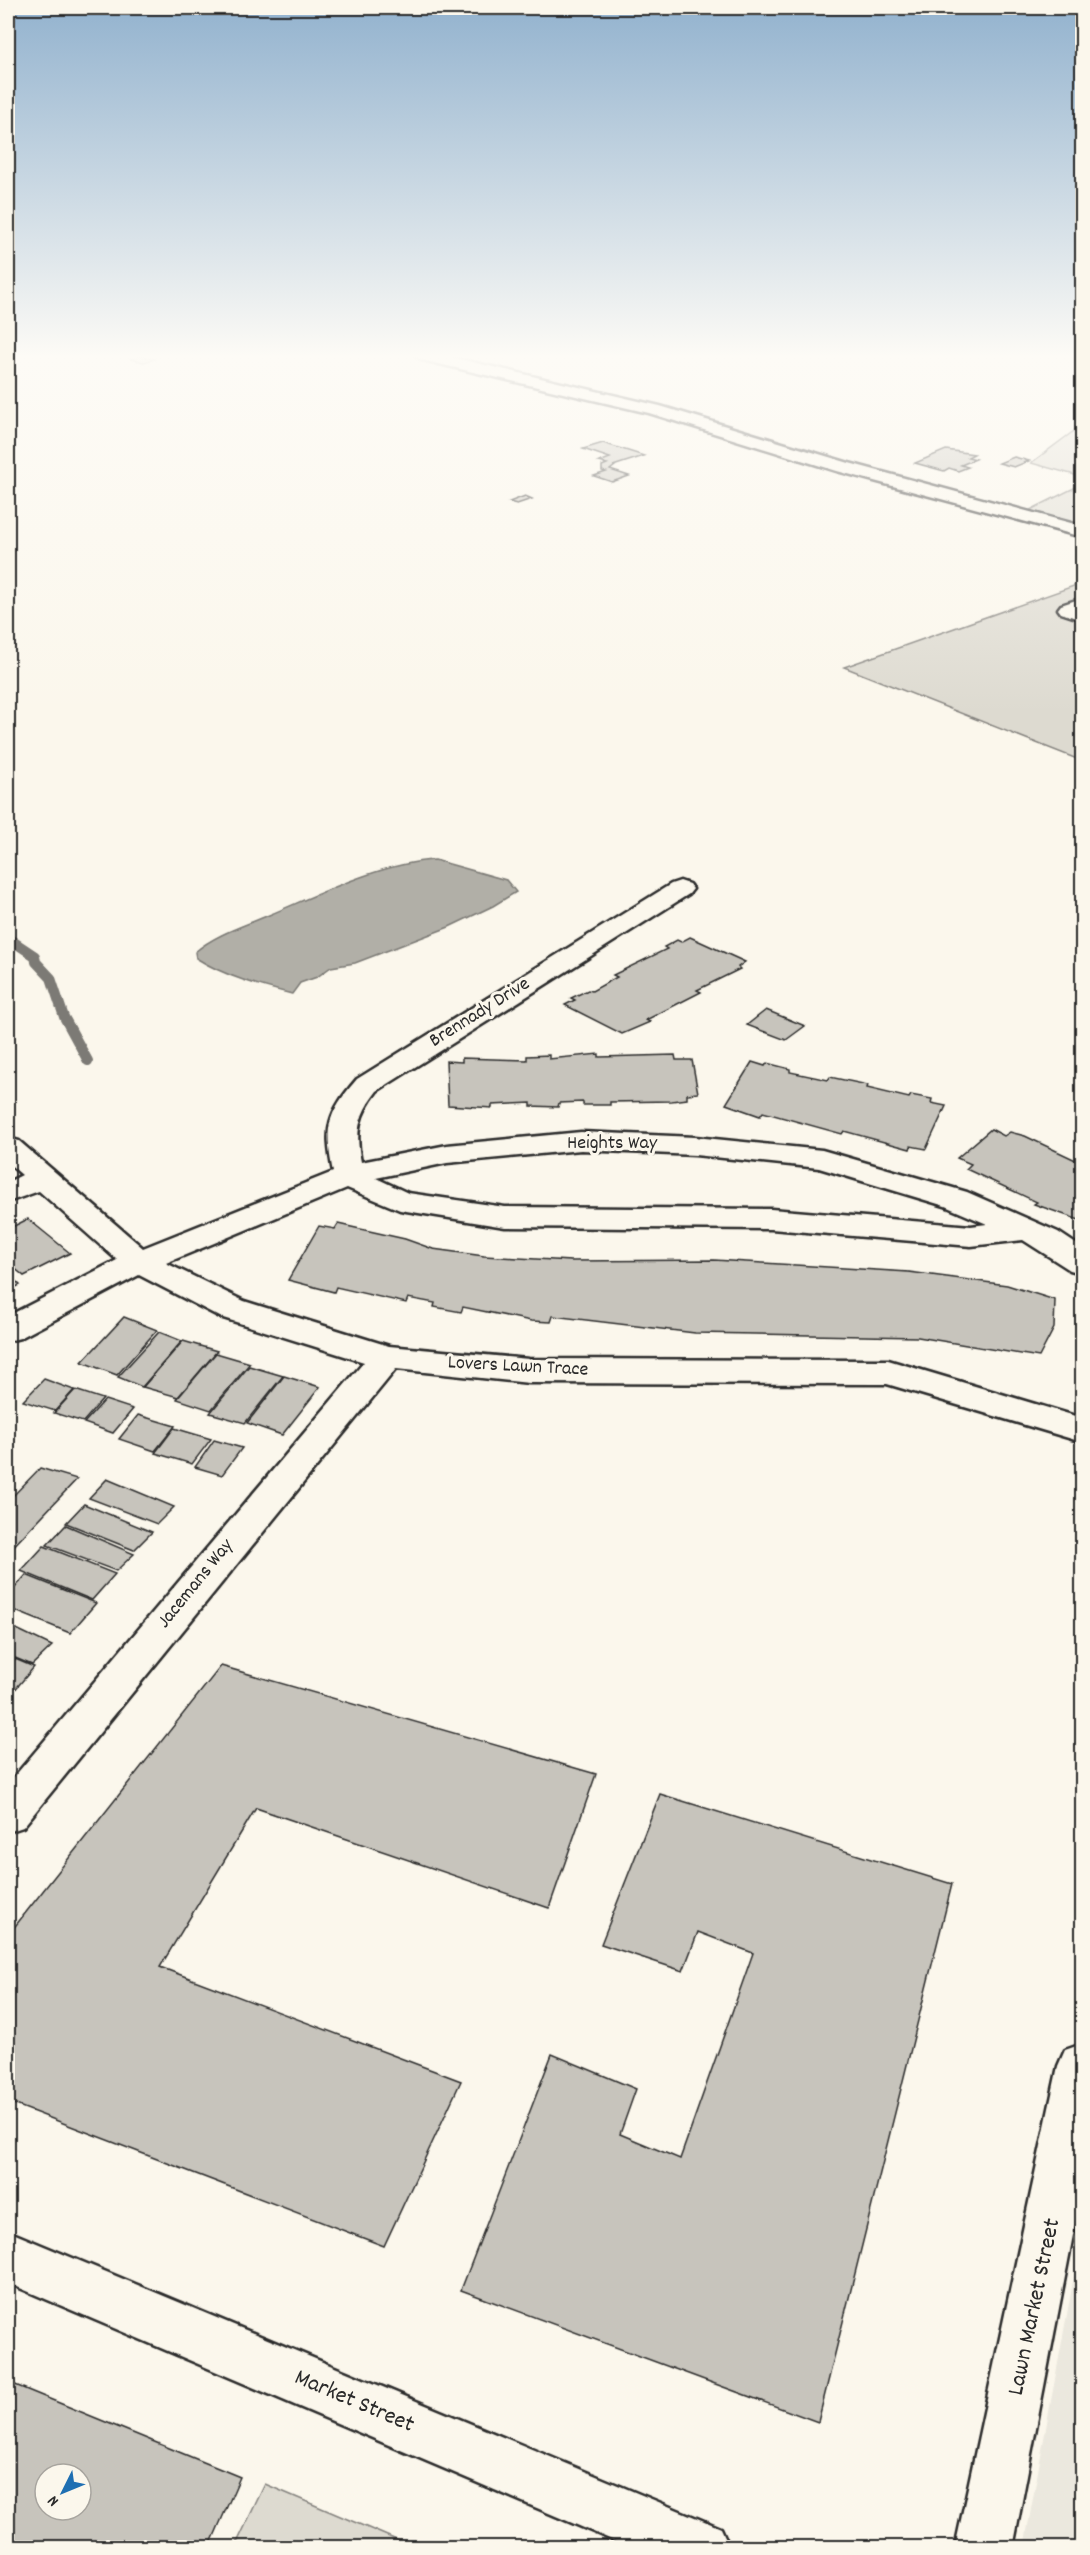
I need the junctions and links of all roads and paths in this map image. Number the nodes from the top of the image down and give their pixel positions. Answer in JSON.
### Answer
{"nodes":[{"id":1,"x":870,"y":474,"type":"edge"},
{"id":2,"x":1083,"y":532,"type":"edge"},
{"id":3,"x":1083,"y":604,"type":"edge"},
{"id":4,"x":1083,"y":614,"type":"edge"},
{"id":5,"x":680,"y":889,"type":"dead end"},
{"id":6,"x":8,"y":1147,"type":"edge"},
{"id":7,"x":350,"y":1177,"type":"junction"},
{"id":8,"x":41,"y":1178,"type":"junction"},
{"id":9,"x":8,"y":1193,"type":"edge"},
{"id":10,"x":1027,"y":1230,"type":"junction"},
{"id":11,"x":139,"y":1262,"type":"junction"},
{"id":12,"x":1083,"y":1263,"type":"edge"},
{"id":13,"x":8,"y":1330,"type":"edge"},
{"id":14,"x":387,"y":1357,"type":"junction"},
{"id":15,"x":1083,"y":1430,"type":"edge"},
{"id":16,"x":8,"y":1814,"type":"edge"},
{"id":17,"x":1080,"y":2092,"type":"edge"},
{"id":18,"x":8,"y":2257,"type":"edge"},
{"id":19,"x":701,"y":2547,"type":"edge"},
{"id":20,"x":984,"y":2547,"type":"edge"}],
"edges":[{"from":1,"to":2,"type":"street"},
{"from":3,"to":4,"type":"street"},
{"from":5,"to":7,"type":"street","name":"Brennady Drive"},
{"from":6,"to":8,"type":"street","name":"Lovers Lawn Trace"},
{"from":7,"to":10,"type":"street"},
{"from":7,"to":10,"type":"street","name":"Heights Way"},
{"from":7,"to":11,"type":"street","name":"Heights Way"},
{"from":8,"to":9,"type":"street"},
{"from":8,"to":11,"type":"street","name":"Lovers Lawn Trace"},
{"from":10,"to":12,"type":"street","name":"Heights Way"},
{"from":11,"to":13,"type":"street","name":"Heights Way"},
{"from":11,"to":14,"type":"street","name":"Lovers Lawn Trace"},
{"from":14,"to":15,"type":"street","name":"Lovers Lawn Trace"},
{"from":14,"to":16,"type":"street","name":"Jacemans Way"},
{"from":17,"to":20,"type":"street","name":"Lawn Market Street"},
{"from":18,"to":19,"type":"street","name":"Market Street"}]}
